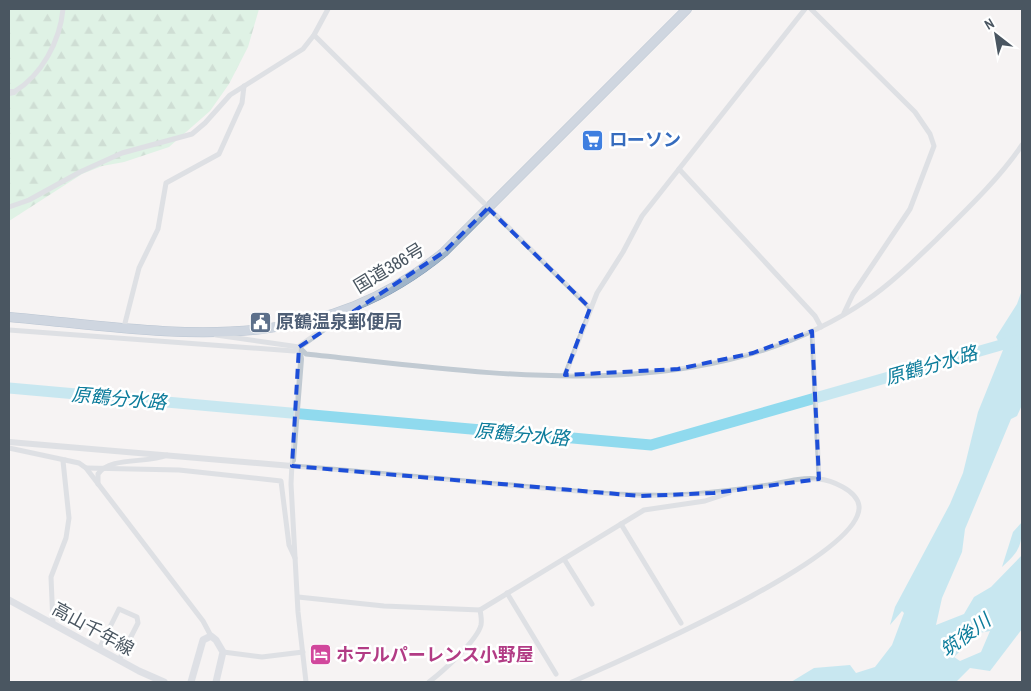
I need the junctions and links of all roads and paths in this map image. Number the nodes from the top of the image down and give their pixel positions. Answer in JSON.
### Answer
{"nodes":[{"id":1,"x":63,"y":9,"type":"edge"},
{"id":2,"x":328,"y":9,"type":"edge"},
{"id":3,"x":686,"y":9,"type":"edge"},
{"id":4,"x":805,"y":9,"type":"edge"},
{"id":5,"x":811,"y":9,"type":"edge"},
{"id":6,"x":314,"y":35,"type":"junction"},
{"id":7,"x":244,"y":86,"type":"junction"},
{"id":8,"x":10,"y":92,"type":"edge"},
{"id":9,"x":1022,"y":145,"type":"edge"},
{"id":10,"x":679,"y":169,"type":"junction"},
{"id":11,"x":9,"y":207,"type":"edge"},
{"id":12,"x":488,"y":208,"type":"junction"},
{"id":13,"x":356,"y":307,"type":"junction"},
{"id":14,"x":590,"y":308,"type":"junction"},
{"id":15,"x":844,"y":314,"type":"junction"},
{"id":16,"x":9,"y":317,"type":"edge"},
{"id":17,"x":124,"y":327,"type":"junction"},
{"id":18,"x":821,"y":327,"type":"junction"},
{"id":19,"x":9,"y":330,"type":"edge"},
{"id":20,"x":210,"y":334,"type":"junction"},
{"id":21,"x":813,"y":334,"type":"junction"},
{"id":22,"x":299,"y":347,"type":"junction"},
{"id":23,"x":565,"y":375,"type":"junction"},
{"id":24,"x":9,"y":442,"type":"edge"},
{"id":25,"x":9,"y":448,"type":"edge"},
{"id":26,"x":169,"y":454,"type":"junction"},
{"id":27,"x":65,"y":460,"type":"junction"},
{"id":28,"x":292,"y":463,"type":"junction"},
{"id":29,"x":86,"y":468,"type":"junction"},
{"id":30,"x":102,"y":470,"type":"junction"},
{"id":31,"x":819,"y":476,"type":"junction"},
{"id":32,"x":98,"y":484,"type":"junction"},
{"id":33,"x":736,"y":490,"type":"junction"},
{"id":34,"x":621,"y":524,"type":"junction"},
{"id":35,"x":296,"y":558,"type":"junction"},
{"id":36,"x":564,"y":559,"type":"junction"},
{"id":37,"x":508,"y":593,"type":"junction"},
{"id":38,"x":298,"y":597,"type":"junction"},
{"id":39,"x":9,"y":600,"type":"edge"},
{"id":40,"x":592,"y":604,"type":"dead end"},
{"id":41,"x":480,"y":610,"type":"junction"},
{"id":42,"x":681,"y":623,"type":"dead end"},
{"id":43,"x":53,"y":624,"type":"junction"},
{"id":44,"x":211,"y":636,"type":"junction"},
{"id":45,"x":99,"y":648,"type":"junction"},
{"id":46,"x":223,"y":652,"type":"junction"},
{"id":47,"x":303,"y":652,"type":"junction"},
{"id":48,"x":119,"y":660,"type":"junction"},
{"id":49,"x":556,"y":674,"type":"dead end"},
{"id":50,"x":164,"y":682,"type":"edge"},
{"id":51,"x":190,"y":682,"type":"edge"},
{"id":52,"x":216,"y":682,"type":"edge"},
{"id":53,"x":306,"y":682,"type":"edge"},
{"id":54,"x":429,"y":682,"type":"edge"},
{"id":55,"x":572,"y":682,"type":"edge"}],
"edges":[{"from":1,"to":8,"type":"street"},
{"from":2,"to":6,"type":"street"},
{"from":3,"to":12,"type":"highway","name":"国道386号"},
{"from":4,"to":10,"type":"street"},
{"from":5,"to":15,"type":"street"},
{"from":6,"to":7,"type":"street"},
{"from":6,"to":12,"type":"street"},
{"from":7,"to":11,"type":"street"},
{"from":7,"to":17,"type":"street"},
{"from":9,"to":15,"type":"street"},
{"from":10,"to":14,"type":"street"},
{"from":10,"to":18,"type":"street"},
{"from":12,"to":13,"type":"highway","name":"国道386号"},
{"from":12,"to":14,"type":"street"},
{"from":13,"to":20,"type":"highway","name":"国道386号"},
{"from":13,"to":22,"type":"street"},
{"from":14,"to":23,"type":"street"},
{"from":15,"to":18,"type":"street"},
{"from":16,"to":17,"type":"highway","name":"国道386号"},
{"from":17,"to":20,"type":"highway","name":"国道386号"},
{"from":18,"to":21,"type":"street"},
{"from":19,"to":22,"type":"street"},
{"from":20,"to":22,"type":"street"},
{"from":21,"to":23,"type":"street"},
{"from":21,"to":31,"type":"street"},
{"from":22,"to":23,"type":"street"},
{"from":22,"to":28,"type":"street"},
{"from":24,"to":26,"type":"street"},
{"from":25,"to":27,"type":"street"},
{"from":26,"to":28,"type":"street"},
{"from":26,"to":30,"type":"street"},
{"from":27,"to":29,"type":"street"},
{"from":27,"to":43,"type":"street"},
{"from":28,"to":33,"type":"street"},
{"from":28,"to":35,"type":"street"},
{"from":29,"to":30,"type":"street"},
{"from":29,"to":32,"type":"street"},
{"from":30,"to":32,"type":"street"},
{"from":30,"to":35,"type":"street"},
{"from":31,"to":33,"type":"street"},
{"from":31,"to":55,"type":"street"},
{"from":32,"to":44,"type":"street"},
{"from":33,"to":34,"type":"street"},
{"from":34,"to":36,"type":"street"},
{"from":34,"to":42,"type":"street"},
{"from":35,"to":38,"type":"street"},
{"from":36,"to":37,"type":"street"},
{"from":36,"to":40,"type":"street"},
{"from":37,"to":41,"type":"street"},
{"from":37,"to":49,"type":"street"},
{"from":38,"to":41,"type":"street"},
{"from":38,"to":47,"type":"street"},
{"from":39,"to":43,"type":"main road","name":"高山千年線"},
{"from":41,"to":54,"type":"street"},
{"from":43,"to":45,"type":"main road","name":"高山千年線"},
{"from":44,"to":46,"type":"main road"},
{"from":44,"to":51,"type":"main road"},
{"from":45,"to":48,"type":"main road","name":"高山千年線"},
{"from":45,"to":48,"type":"street"},
{"from":46,"to":47,"type":"street"},
{"from":46,"to":52,"type":"main road"},
{"from":47,"to":53,"type":"street"},
{"from":48,"to":50,"type":"main road","name":"高山千年線"}]}
